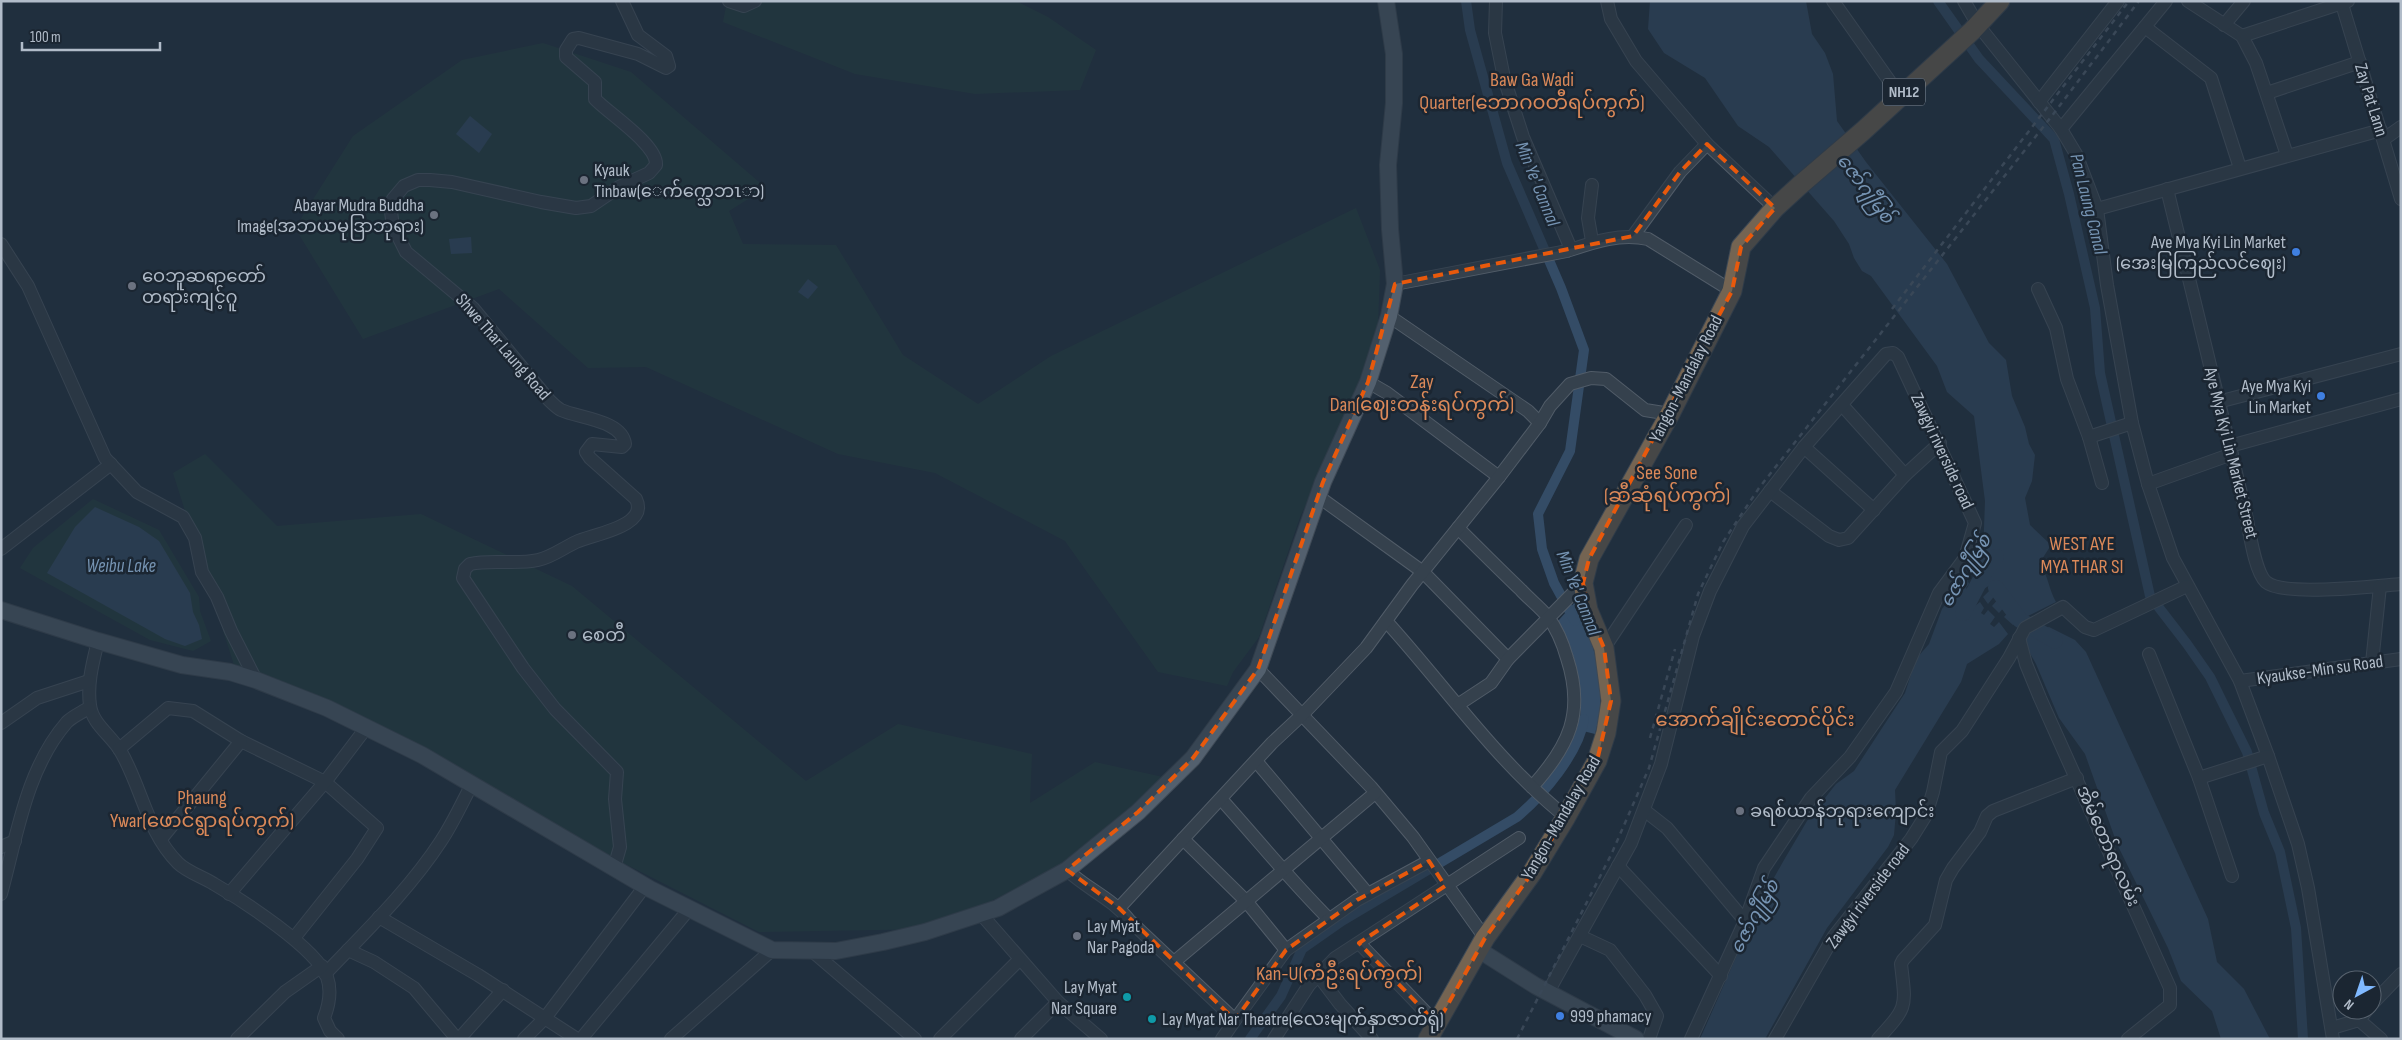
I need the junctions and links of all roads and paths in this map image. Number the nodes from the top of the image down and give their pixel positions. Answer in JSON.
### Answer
{"nodes":[{"id":1,"x":622,"y":1,"type":"edge"},
{"id":2,"x":729,"y":1,"type":"edge"},
{"id":3,"x":755,"y":1,"type":"edge"},
{"id":4,"x":1386,"y":1,"type":"edge"},
{"id":5,"x":1496,"y":1,"type":"edge"},
{"id":6,"x":1607,"y":1,"type":"edge"},
{"id":7,"x":1833,"y":1,"type":"edge"},
{"id":8,"x":1964,"y":1,"type":"edge"},
{"id":9,"x":2000,"y":1,"type":"edge"},
{"id":10,"x":2118,"y":1,"type":"edge"},
{"id":11,"x":2166,"y":1,"type":"edge"},
{"id":12,"x":2188,"y":1,"type":"edge"},
{"id":13,"x":2244,"y":1,"type":"edge"},
{"id":14,"x":2343,"y":2,"type":"edge"},
{"id":15,"x":2224,"y":25,"type":"junction"},
{"id":16,"x":2145,"y":27,"type":"junction"},
{"id":17,"x":1975,"y":28,"type":"junction"},
{"id":18,"x":2242,"y":36,"type":"junction"},
{"id":19,"x":2360,"y":62,"type":"junction"},
{"id":20,"x":2267,"y":93,"type":"junction"},
{"id":21,"x":1900,"y":96,"type":"junction"},
{"id":22,"x":2039,"y":102,"type":"junction"},
{"id":23,"x":2401,"y":127,"type":"edge"},
{"id":24,"x":2061,"y":129,"type":"junction"},
{"id":25,"x":2382,"y":135,"type":"junction"},
{"id":26,"x":1706,"y":144,"type":"junction"},
{"id":27,"x":2287,"y":155,"type":"junction"},
{"id":28,"x":2240,"y":168,"type":"junction"},
{"id":29,"x":1592,"y":185,"type":"dead end"},
{"id":30,"x":2167,"y":190,"type":"junction"},
{"id":31,"x":2401,"y":199,"type":"edge"},
{"id":32,"x":1776,"y":208,"type":"junction"},
{"id":33,"x":2097,"y":209,"type":"junction"},
{"id":34,"x":1633,"y":236,"type":"junction"},
{"id":35,"x":1592,"y":241,"type":"junction"},
{"id":36,"x":1,"y":244,"type":"edge"},
{"id":37,"x":1569,"y":250,"type":"junction"},
{"id":38,"x":1395,"y":284,"type":"junction"},
{"id":39,"x":2038,"y":289,"type":"dead end"},
{"id":40,"x":1732,"y":291,"type":"junction"},
{"id":41,"x":1389,"y":316,"type":"junction"},
{"id":42,"x":2401,"y":354,"type":"edge"},
{"id":43,"x":1368,"y":382,"type":"junction"},
{"id":44,"x":2401,"y":398,"type":"edge"},
{"id":45,"x":2218,"y":402,"type":"junction"},
{"id":46,"x":1842,"y":405,"type":"junction"},
{"id":47,"x":1670,"y":414,"type":"junction"},
{"id":48,"x":1540,"y":423,"type":"junction"},
{"id":49,"x":2132,"y":423,"type":"junction"},
{"id":50,"x":2089,"y":437,"type":"junction"},
{"id":51,"x":1940,"y":443,"type":"junction"},
{"id":52,"x":1804,"y":447,"type":"junction"},
{"id":53,"x":2231,"y":450,"type":"junction"},
{"id":54,"x":111,"y":464,"type":"junction"},
{"id":55,"x":1905,"y":475,"type":"junction"},
{"id":56,"x":1499,"y":477,"type":"junction"},
{"id":57,"x":2102,"y":483,"type":"dead end"},
{"id":58,"x":2148,"y":484,"type":"junction"},
{"id":59,"x":1770,"y":491,"type":"junction"},
{"id":60,"x":1319,"y":497,"type":"junction"},
{"id":61,"x":1874,"y":510,"type":"junction"},
{"id":62,"x":1686,"y":525,"type":"dead end"},
{"id":63,"x":1458,"y":528,"type":"junction"},
{"id":64,"x":3,"y":544,"type":"edge"},
{"id":65,"x":1423,"y":572,"type":"junction"},
{"id":66,"x":2401,"y":584,"type":"edge"},
{"id":67,"x":2187,"y":586,"type":"junction"},
{"id":68,"x":2380,"y":586,"type":"junction"},
{"id":69,"x":1578,"y":587,"type":"junction"},
{"id":70,"x":1,"y":610,"type":"edge"},
{"id":71,"x":1550,"y":616,"type":"junction"},
{"id":72,"x":1386,"y":621,"type":"junction"},
{"id":73,"x":2022,"y":633,"type":"junction"},
{"id":74,"x":98,"y":641,"type":"junction"},
{"id":75,"x":1604,"y":648,"type":"junction"},
{"id":76,"x":2149,"y":654,"type":"dead end"},
{"id":77,"x":1508,"y":659,"type":"junction"},
{"id":78,"x":2401,"y":659,"type":"edge"},
{"id":79,"x":2372,"y":663,"type":"junction"},
{"id":80,"x":1258,"y":669,"type":"junction"},
{"id":81,"x":256,"y":680,"type":"junction"},
{"id":82,"x":2240,"y":680,"type":"junction"},
{"id":83,"x":89,"y":681,"type":"junction"},
{"id":84,"x":1458,"y":704,"type":"junction"},
{"id":85,"x":90,"y":707,"type":"junction"},
{"id":86,"x":1303,"y":714,"type":"junction"},
{"id":87,"x":1,"y":723,"type":"edge"},
{"id":88,"x":366,"y":728,"type":"junction"},
{"id":89,"x":241,"y":741,"type":"junction"},
{"id":90,"x":119,"y":749,"type":"junction"},
{"id":91,"x":2268,"y":756,"type":"junction"},
{"id":92,"x":1256,"y":761,"type":"junction"},
{"id":93,"x":2077,"y":778,"type":"junction"},
{"id":94,"x":2199,"y":778,"type":"junction"},
{"id":95,"x":325,"y":782,"type":"junction"},
{"id":96,"x":472,"y":784,"type":"junction"},
{"id":97,"x":1536,"y":791,"type":"junction"},
{"id":98,"x":1375,"y":793,"type":"junction"},
{"id":99,"x":1221,"y":799,"type":"junction"},
{"id":100,"x":1644,"y":810,"type":"junction"},
{"id":101,"x":1558,"y":811,"type":"junction"},
{"id":102,"x":161,"y":838,"type":"junction"},
{"id":103,"x":1321,"y":838,"type":"junction"},
{"id":104,"x":1519,"y":838,"type":"dead end"},
{"id":105,"x":1183,"y":839,"type":"junction"},
{"id":106,"x":15,"y":841,"type":"junction"},
{"id":107,"x":1,"y":847,"type":"edge"},
{"id":108,"x":1618,"y":866,"type":"junction"},
{"id":109,"x":614,"y":868,"type":"junction"},
{"id":110,"x":1067,"y":870,"type":"junction"},
{"id":111,"x":1281,"y":870,"type":"junction"},
{"id":112,"x":1437,"y":872,"type":"junction"},
{"id":113,"x":2232,"y":876,"type":"dead end"},
{"id":114,"x":645,"y":886,"type":"junction"},
{"id":115,"x":1,"y":894,"type":"edge"},
{"id":116,"x":229,"y":894,"type":"junction"},
{"id":117,"x":1368,"y":894,"type":"junction"},
{"id":118,"x":1246,"y":901,"type":"junction"},
{"id":119,"x":690,"y":908,"type":"junction"},
{"id":120,"x":1120,"y":908,"type":"junction"},
{"id":121,"x":981,"y":914,"type":"junction"},
{"id":122,"x":379,"y":917,"type":"junction"},
{"id":123,"x":1329,"y":919,"type":"junction"},
{"id":124,"x":1745,"y":921,"type":"junction"},
{"id":125,"x":1580,"y":936,"type":"junction"},
{"id":126,"x":294,"y":938,"type":"junction"},
{"id":127,"x":1359,"y":943,"type":"junction"},
{"id":128,"x":1482,"y":944,"type":"junction"},
{"id":129,"x":348,"y":950,"type":"junction"},
{"id":130,"x":772,"y":950,"type":"junction"},
{"id":131,"x":1286,"y":950,"type":"junction"},
{"id":132,"x":812,"y":951,"type":"junction"},
{"id":133,"x":1019,"y":960,"type":"junction"},
{"id":134,"x":1174,"y":962,"type":"junction"},
{"id":135,"x":323,"y":970,"type":"junction"},
{"id":136,"x":2401,"y":974,"type":"edge"},
{"id":137,"x":1318,"y":975,"type":"junction"},
{"id":138,"x":1721,"y":976,"type":"junction"},
{"id":139,"x":503,"y":990,"type":"junction"},
{"id":140,"x":1548,"y":992,"type":"junction"},
{"id":141,"x":2382,"y":994,"type":"edge"},
{"id":142,"x":1058,"y":1002,"type":"junction"},
{"id":143,"x":545,"y":1018,"type":"junction"},
{"id":144,"x":1235,"y":1020,"type":"junction"},
{"id":145,"x":2359,"y":1020,"type":"joint"},
{"id":146,"x":1433,"y":1031,"type":"edge"},
{"id":147,"x":2332,"y":1034,"type":"edge"},
{"id":148,"x":237,"y":1039,"type":"edge"},
{"id":149,"x":338,"y":1039,"type":"edge"},
{"id":150,"x":458,"y":1039,"type":"edge"},
{"id":151,"x":524,"y":1039,"type":"edge"},
{"id":152,"x":579,"y":1039,"type":"edge"},
{"id":153,"x":670,"y":1039,"type":"edge"},
{"id":154,"x":914,"y":1039,"type":"edge"},
{"id":155,"x":940,"y":1039,"type":"edge"},
{"id":156,"x":1021,"y":1039,"type":"edge"},
{"id":157,"x":1101,"y":1039,"type":"edge"},
{"id":158,"x":1222,"y":1039,"type":"edge"},
{"id":159,"x":1274,"y":1039,"type":"edge"},
{"id":160,"x":1372,"y":1039,"type":"edge"},
{"id":161,"x":1636,"y":1039,"type":"edge"},
{"id":162,"x":1649,"y":1039,"type":"edge"},
{"id":163,"x":1691,"y":1039,"type":"edge"},
{"id":164,"x":1775,"y":1039,"type":"edge"},
{"id":165,"x":1878,"y":1039,"type":"edge"},
{"id":166,"x":2128,"y":1039,"type":"edge"},
{"id":167,"x":2381,"y":1039,"type":"edge"}],
"edges":[{"from":1,"to":109,"type":"street","name":"Shwe Thar Laung Road"},
{"from":2,"to":3,"type":"street"},
{"from":4,"to":38,"type":"main road"},
{"from":5,"to":37,"type":"street"},
{"from":6,"to":26,"type":"street"},
{"from":7,"to":21,"type":"street"},
{"from":8,"to":17,"type":"street"},
{"from":9,"to":17,"type":"highway","number":"NH12"},
{"from":10,"to":22,"type":"street"},
{"from":11,"to":16,"type":"street"},
{"from":12,"to":15,"type":"street"},
{"from":13,"to":15,"type":"street"},
{"from":14,"to":18,"type":"street"},
{"from":14,"to":19,"type":"street","name":"Zay Pat Lann"},
{"from":15,"to":18,"type":"street"},
{"from":16,"to":24,"type":"street"},
{"from":16,"to":28,"type":"street"},
{"from":17,"to":21,"type":"highway","number":"NH12"},
{"from":17,"to":22,"type":"street"},
{"from":18,"to":20,"type":"street"},
{"from":19,"to":20,"type":"street"},
{"from":19,"to":25,"type":"street","name":"Zay Pat Lann"},
{"from":20,"to":27,"type":"street"},
{"from":21,"to":32,"type":"highway","name":"Yangon-Mandalay Road","number":"NH12"},
{"from":22,"to":24,"type":"street"},
{"from":23,"to":25,"type":"street"},
{"from":24,"to":33,"type":"street"},
{"from":25,"to":27,"type":"street"},
{"from":25,"to":31,"type":"street","name":"Zay Pat Lann"},
{"from":26,"to":32,"type":"street"},
{"from":26,"to":34,"type":"street"},
{"from":27,"to":28,"type":"street"},
{"from":28,"to":30,"type":"street"},
{"from":29,"to":35,"type":"street"},
{"from":30,"to":33,"type":"street"},
{"from":30,"to":45,"type":"street","name":"Aye Mya Kyi Lin Market Street"},
{"from":32,"to":40,"type":"highway","name":"Yangon-Mandalay Road","number":"NH12"},
{"from":33,"to":49,"type":"street"},
{"from":34,"to":35,"type":"street"},
{"from":34,"to":40,"type":"street"},
{"from":35,"to":37,"type":"street"},
{"from":36,"to":54,"type":"street"},
{"from":37,"to":38,"type":"street"},
{"from":38,"to":41,"type":"main road"},
{"from":39,"to":50,"type":"street"},
{"from":40,"to":47,"type":"highway","name":"Yangon-Mandalay Road","number":"NH12"},
{"from":41,"to":43,"type":"main road"},
{"from":41,"to":48,"type":"street"},
{"from":42,"to":45,"type":"street"},
{"from":43,"to":56,"type":"street"},
{"from":43,"to":60,"type":"main road"},
{"from":44,"to":53,"type":"street"},
{"from":45,"to":53,"type":"street","name":"Aye Mya Kyi Lin Market Street"},
{"from":46,"to":51,"type":"street","name":"Zawgyi riverside road"},
{"from":46,"to":52,"type":"street"},
{"from":46,"to":55,"type":"street"},
{"from":47,"to":48,"type":"street"},
{"from":47,"to":69,"type":"highway","name":"Yangon-Mandalay Road","number":"NH12"},
{"from":48,"to":56,"type":"street"},
{"from":49,"to":50,"type":"street"},
{"from":49,"to":58,"type":"street"},
{"from":50,"to":57,"type":"street"},
{"from":51,"to":55,"type":"street"},
{"from":51,"to":124,"type":"street","name":"Zawgyi riverside road"},
{"from":52,"to":59,"type":"street"},
{"from":52,"to":61,"type":"street"},
{"from":53,"to":58,"type":"street"},
{"from":53,"to":68,"type":"street","name":"Aye Mya Kyi Lin Market Street"},
{"from":54,"to":64,"type":"street"},
{"from":54,"to":81,"type":"street"},
{"from":55,"to":61,"type":"street"},
{"from":56,"to":63,"type":"street"},
{"from":58,"to":67,"type":"street"},
{"from":59,"to":61,"type":"street"},
{"from":59,"to":100,"type":"street"},
{"from":60,"to":65,"type":"street"},
{"from":60,"to":80,"type":"main road"},
{"from":62,"to":75,"type":"street"},
{"from":63,"to":65,"type":"street"},
{"from":63,"to":71,"type":"street"},
{"from":65,"to":72,"type":"street"},
{"from":65,"to":77,"type":"street"},
{"from":66,"to":68,"type":"street","name":"Aye Mya Kyi Lin Market Street"},
{"from":67,"to":73,"type":"street"},
{"from":67,"to":82,"type":"street"},
{"from":68,"to":79,"type":"street"},
{"from":69,"to":71,"type":"street"},
{"from":69,"to":75,"type":"highway","name":"Yangon-Mandalay Road","number":"NH12"},
{"from":70,"to":74,"type":"main road"},
{"from":71,"to":77,"type":"street"},
{"from":71,"to":97,"type":"street"},
{"from":72,"to":84,"type":"street"},
{"from":72,"to":86,"type":"street"},
{"from":73,"to":93,"type":"street","name":"အိမ်တော်ရာလမ်း"},
{"from":73,"to":164,"type":"street","name":"Zawgyi riverside road"},
{"from":74,"to":81,"type":"main road"},
{"from":74,"to":83,"type":"street"},
{"from":75,"to":101,"type":"highway","name":"Yangon-Mandalay Road","number":"NH12"},
{"from":76,"to":94,"type":"street"},
{"from":77,"to":84,"type":"street"},
{"from":78,"to":79,"type":"street","name":"Kyaukse-Min su Road"},
{"from":79,"to":82,"type":"street","name":"Kyaukse-Min su Road"},
{"from":80,"to":86,"type":"street"},
{"from":80,"to":110,"type":"main road"},
{"from":81,"to":88,"type":"main road"},
{"from":82,"to":91,"type":"street"},
{"from":83,"to":85,"type":"street"},
{"from":83,"to":87,"type":"street"},
{"from":84,"to":97,"type":"street"},
{"from":85,"to":90,"type":"street"},
{"from":85,"to":106,"type":"street"},
{"from":86,"to":92,"type":"street"},
{"from":86,"to":98,"type":"street"},
{"from":88,"to":95,"type":"street"},
{"from":88,"to":96,"type":"main road"},
{"from":89,"to":90,"type":"street"},
{"from":89,"to":95,"type":"street"},
{"from":89,"to":102,"type":"street"},
{"from":90,"to":102,"type":"street"},
{"from":91,"to":94,"type":"street"},
{"from":91,"to":147,"type":"street"},
{"from":92,"to":99,"type":"street"},
{"from":92,"to":103,"type":"street"},
{"from":93,"to":165,"type":"street"},
{"from":93,"to":166,"type":"street","name":"အိမ်တော်ရာလမ်း"},
{"from":94,"to":113,"type":"street"},
{"from":95,"to":116,"type":"street"},
{"from":95,"to":126,"type":"street"},
{"from":96,"to":109,"type":"main road"},
{"from":96,"to":122,"type":"street"},
{"from":97,"to":101,"type":"street"},
{"from":98,"to":103,"type":"street"},
{"from":98,"to":112,"type":"street"},
{"from":99,"to":105,"type":"street"},
{"from":99,"to":111,"type":"street"},
{"from":100,"to":108,"type":"street"},
{"from":100,"to":124,"type":"street"},
{"from":101,"to":128,"type":"highway","name":"Yangon-Mandalay Road","number":"NH12"},
{"from":102,"to":116,"type":"street"},
{"from":103,"to":111,"type":"street"},
{"from":103,"to":117,"type":"street"},
{"from":104,"to":112,"type":"street"},
{"from":105,"to":118,"type":"street"},
{"from":105,"to":120,"type":"street"},
{"from":106,"to":107,"type":"street"},
{"from":106,"to":115,"type":"street"},
{"from":108,"to":125,"type":"street"},
{"from":108,"to":138,"type":"street"},
{"from":109,"to":114,"type":"main road"},
{"from":110,"to":120,"type":"street"},
{"from":110,"to":121,"type":"main road"},
{"from":111,"to":118,"type":"street"},
{"from":111,"to":123,"type":"street"},
{"from":112,"to":117,"type":"street"},
{"from":112,"to":127,"type":"street"},
{"from":112,"to":128,"type":"street"},
{"from":114,"to":119,"type":"main road"},
{"from":114,"to":143,"type":"street"},
{"from":116,"to":126,"type":"street"},
{"from":117,"to":123,"type":"street"},
{"from":118,"to":131,"type":"street"},
{"from":118,"to":134,"type":"street"},
{"from":119,"to":130,"type":"main road"},
{"from":119,"to":152,"type":"street"},
{"from":120,"to":134,"type":"street"},
{"from":121,"to":132,"type":"main road"},
{"from":121,"to":133,"type":"street"},
{"from":122,"to":129,"type":"street"},
{"from":122,"to":139,"type":"street"},
{"from":123,"to":131,"type":"street"},
{"from":124,"to":138,"type":"street","name":"Zawgyi riverside road"},
{"from":125,"to":140,"type":"street"},
{"from":125,"to":162,"type":"street"},
{"from":126,"to":135,"type":"street"},
{"from":127,"to":137,"type":"street"},
{"from":127,"to":146,"type":"street"},
{"from":128,"to":140,"type":"main road"},
{"from":128,"to":146,"type":"highway","name":"Yangon-Mandalay Road","number":"NH12"},
{"from":129,"to":135,"type":"street"},
{"from":129,"to":150,"type":"street"},
{"from":130,"to":132,"type":"main road"},
{"from":130,"to":153,"type":"street"},
{"from":131,"to":144,"type":"street"},
{"from":132,"to":154,"type":"street"},
{"from":133,"to":142,"type":"street"},
{"from":133,"to":155,"type":"street"},
{"from":134,"to":144,"type":"street"},
{"from":135,"to":148,"type":"street"},
{"from":135,"to":149,"type":"street"},
{"from":136,"to":141,"type":"street"},
{"from":137,"to":159,"type":"street"},
{"from":137,"to":160,"type":"street"},
{"from":138,"to":163,"type":"street","name":"Zawgyi riverside road"},
{"from":139,"to":143,"type":"street"},
{"from":139,"to":150,"type":"street"},
{"from":140,"to":161,"type":"main road"},
{"from":142,"to":156,"type":"street"},
{"from":142,"to":157,"type":"street"},
{"from":143,"to":151,"type":"street"},
{"from":143,"to":152,"type":"street"},
{"from":144,"to":158,"type":"street"},
{"from":145,"to":147,"type":"street"},
{"from":145,"to":167,"type":"street"}]}
